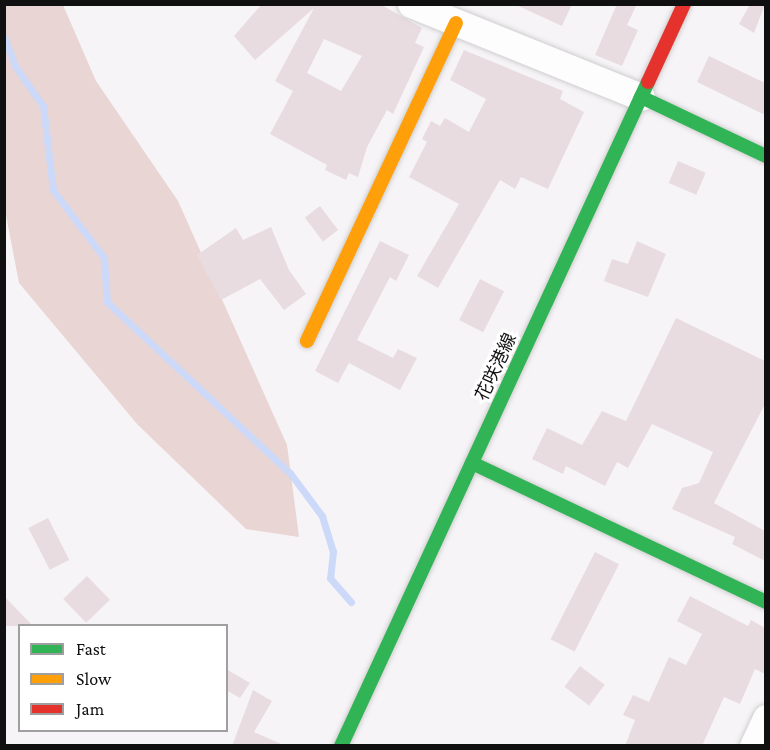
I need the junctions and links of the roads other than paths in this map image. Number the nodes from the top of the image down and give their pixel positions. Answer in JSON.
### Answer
{"nodes":[{"id":1,"x":411,"y":4,"type":"edge"},
{"id":2,"x":684,"y":4,"type":"edge"},
{"id":3,"x":466,"y":19,"type":"edge"},
{"id":4,"x":642,"y":97,"type":"junction"},
{"id":5,"x":765,"y":156,"type":"edge"},
{"id":6,"x":307,"y":342,"type":"dead end"},
{"id":7,"x":472,"y":463,"type":"junction"},
{"id":8,"x":765,"y":602,"type":"edge"},
{"id":9,"x":765,"y":718,"type":"edge"},
{"id":10,"x":341,"y":746,"type":"edge"},
{"id":11,"x":753,"y":746,"type":"edge"}],
"edges":[{"from":1,"to":3,"type":"street"},
{"from":2,"to":4,"type":"main road","name":"花咲港線"},
{"from":3,"to":4,"type":"street"},
{"from":3,"to":6,"type":"main road"},
{"from":4,"to":5,"type":"main road"},
{"from":4,"to":7,"type":"main road","name":"花咲港線"},
{"from":7,"to":8,"type":"main road"},
{"from":7,"to":10,"type":"main road","name":"花咲港線"},
{"from":9,"to":11,"type":"street"}]}
